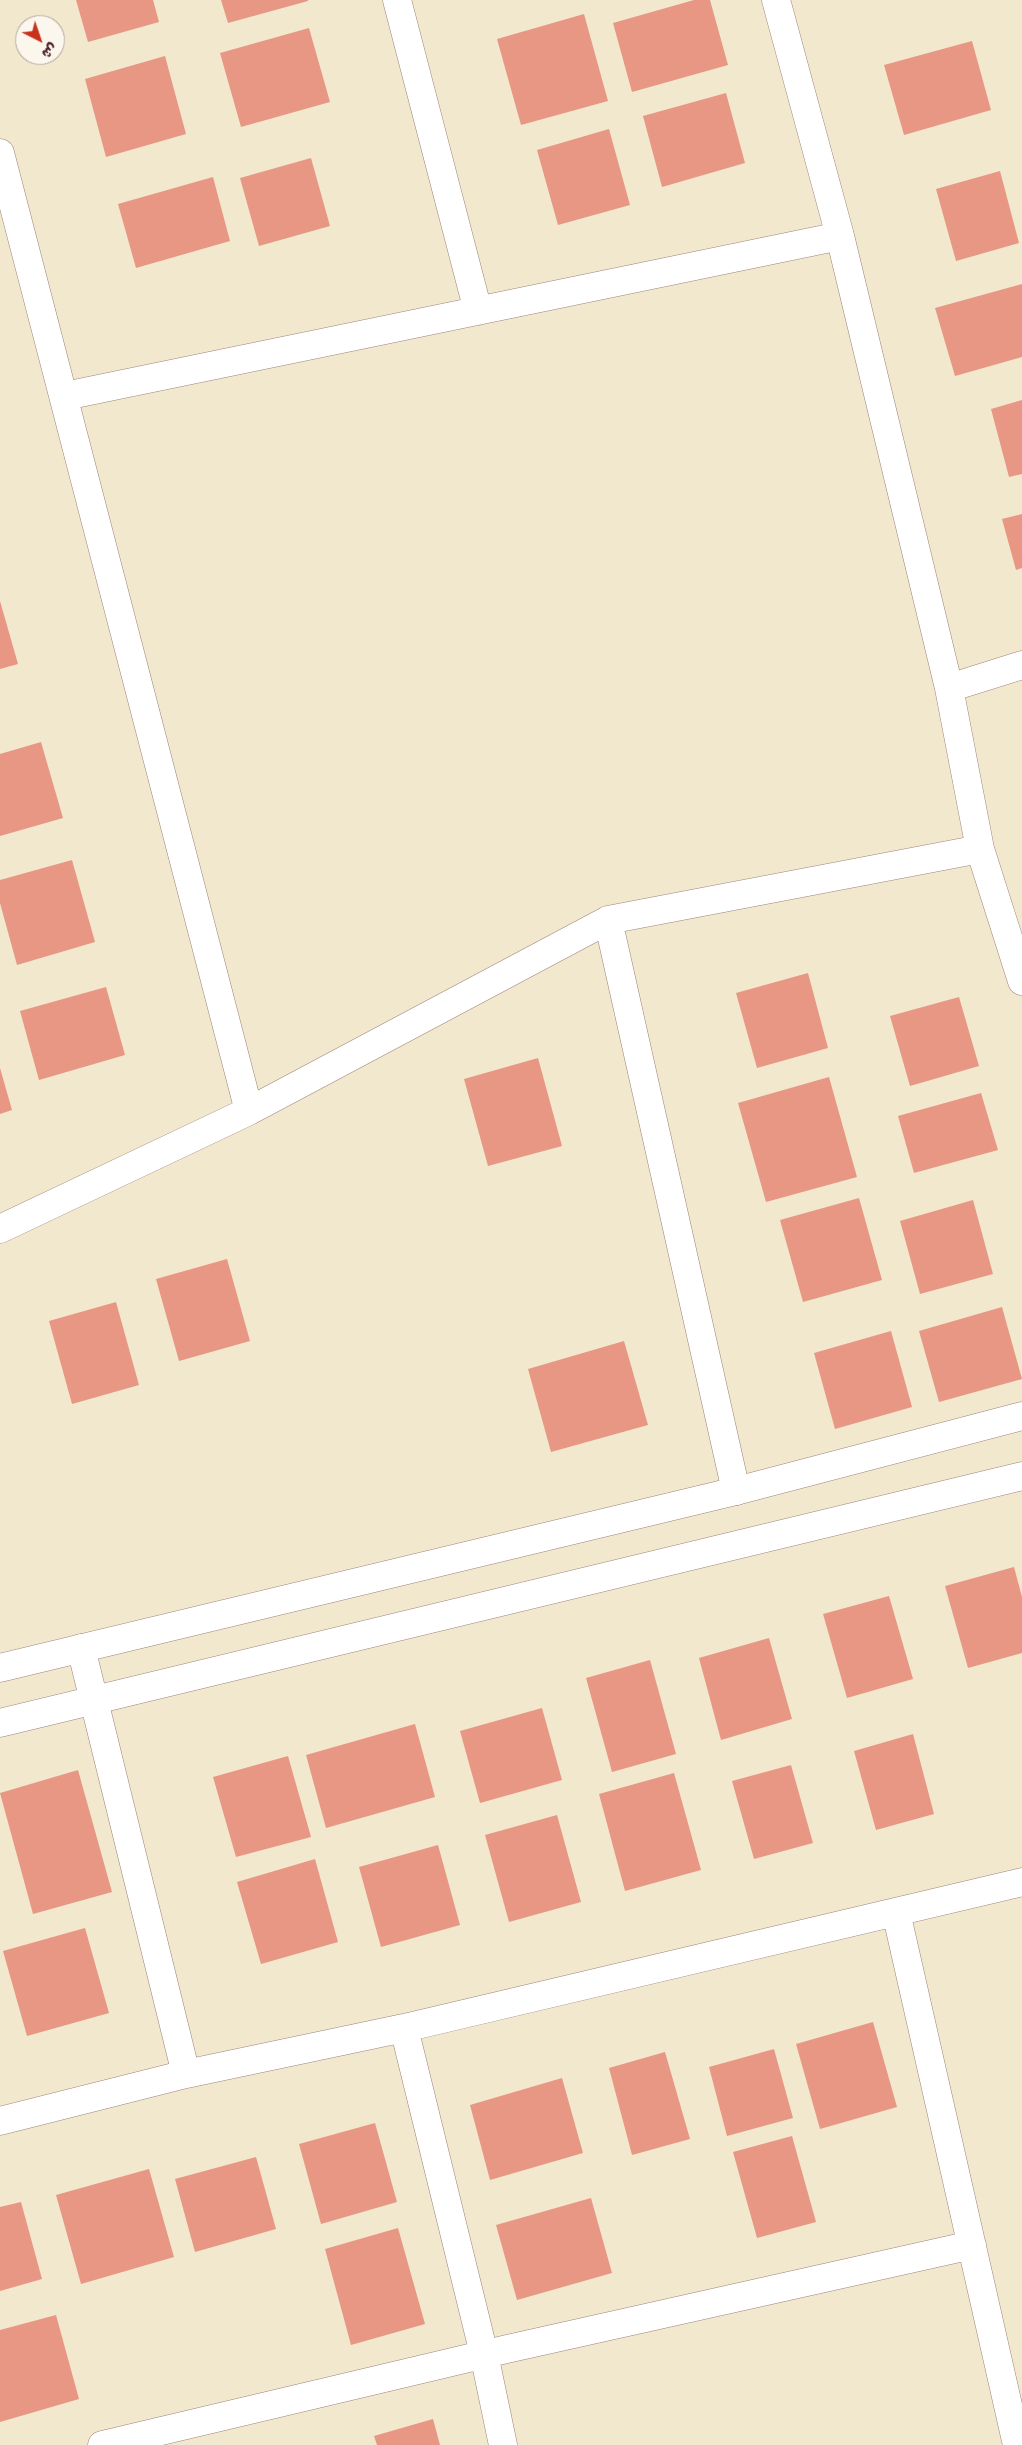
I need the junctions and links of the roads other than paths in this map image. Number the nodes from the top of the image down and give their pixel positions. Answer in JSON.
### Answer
{"nodes":[{"id":1,"x":397,"y":0,"type":"edge"},
{"id":2,"x":776,"y":0,"type":"edge"},
{"id":3,"x":0,"y":153,"type":"edge"},
{"id":4,"x":840,"y":236,"type":"junction"},
{"id":5,"x":478,"y":311,"type":"junction"},
{"id":6,"x":65,"y":396,"type":"junction"},
{"id":7,"x":1022,"y":665,"type":"edge"},
{"id":8,"x":949,"y":688,"type":"junction"},
{"id":9,"x":980,"y":849,"type":"junction"},
{"id":10,"x":608,"y":920,"type":"junction"},
{"id":11,"x":1022,"y":981,"type":"edge"},
{"id":12,"x":248,"y":1111,"type":"junction"},
{"id":13,"x":0,"y":1229,"type":"edge"},
{"id":14,"x":1022,"y":1416,"type":"edge"},
{"id":15,"x":1022,"y":1476,"type":"edge"},
{"id":16,"x":736,"y":1491,"type":"junction"},
{"id":17,"x":81,"y":1648,"type":"junction"},
{"id":18,"x":0,"y":1668,"type":"edge"},
{"id":19,"x":96,"y":1701,"type":"junction"},
{"id":20,"x":0,"y":1723,"type":"edge"},
{"id":21,"x":1022,"y":1882,"type":"edge"},
{"id":22,"x":896,"y":1912,"type":"junction"},
{"id":23,"x":404,"y":2028,"type":"junction"},
{"id":24,"x":186,"y":2074,"type":"junction"},
{"id":25,"x":0,"y":2121,"type":"edge"},
{"id":26,"x":972,"y":2246,"type":"junction"},
{"id":27,"x":484,"y":2354,"type":"junction"},
{"id":28,"x":102,"y":2445,"type":"edge"},
{"id":29,"x":503,"y":2445,"type":"edge"},
{"id":30,"x":1018,"y":2445,"type":"edge"}],
"edges":[{"from":1,"to":5,"type":"street"},
{"from":2,"to":4,"type":"street"},
{"from":3,"to":6,"type":"street"},
{"from":4,"to":5,"type":"street"},
{"from":4,"to":8,"type":"street"},
{"from":5,"to":6,"type":"street"},
{"from":6,"to":12,"type":"street"},
{"from":7,"to":8,"type":"street"},
{"from":8,"to":9,"type":"street"},
{"from":9,"to":10,"type":"street"},
{"from":9,"to":11,"type":"street"},
{"from":10,"to":12,"type":"street"},
{"from":10,"to":16,"type":"street"},
{"from":12,"to":13,"type":"street"},
{"from":14,"to":16,"type":"street"},
{"from":15,"to":19,"type":"street"},
{"from":16,"to":17,"type":"street"},
{"from":17,"to":18,"type":"street"},
{"from":17,"to":19,"type":"street"},
{"from":19,"to":20,"type":"street"},
{"from":19,"to":24,"type":"street"},
{"from":21,"to":22,"type":"street"},
{"from":22,"to":23,"type":"street"},
{"from":22,"to":26,"type":"street"},
{"from":23,"to":24,"type":"street"},
{"from":23,"to":27,"type":"street"},
{"from":24,"to":25,"type":"street"},
{"from":26,"to":27,"type":"street"},
{"from":26,"to":30,"type":"street"},
{"from":27,"to":28,"type":"street"},
{"from":27,"to":29,"type":"street"}]}
